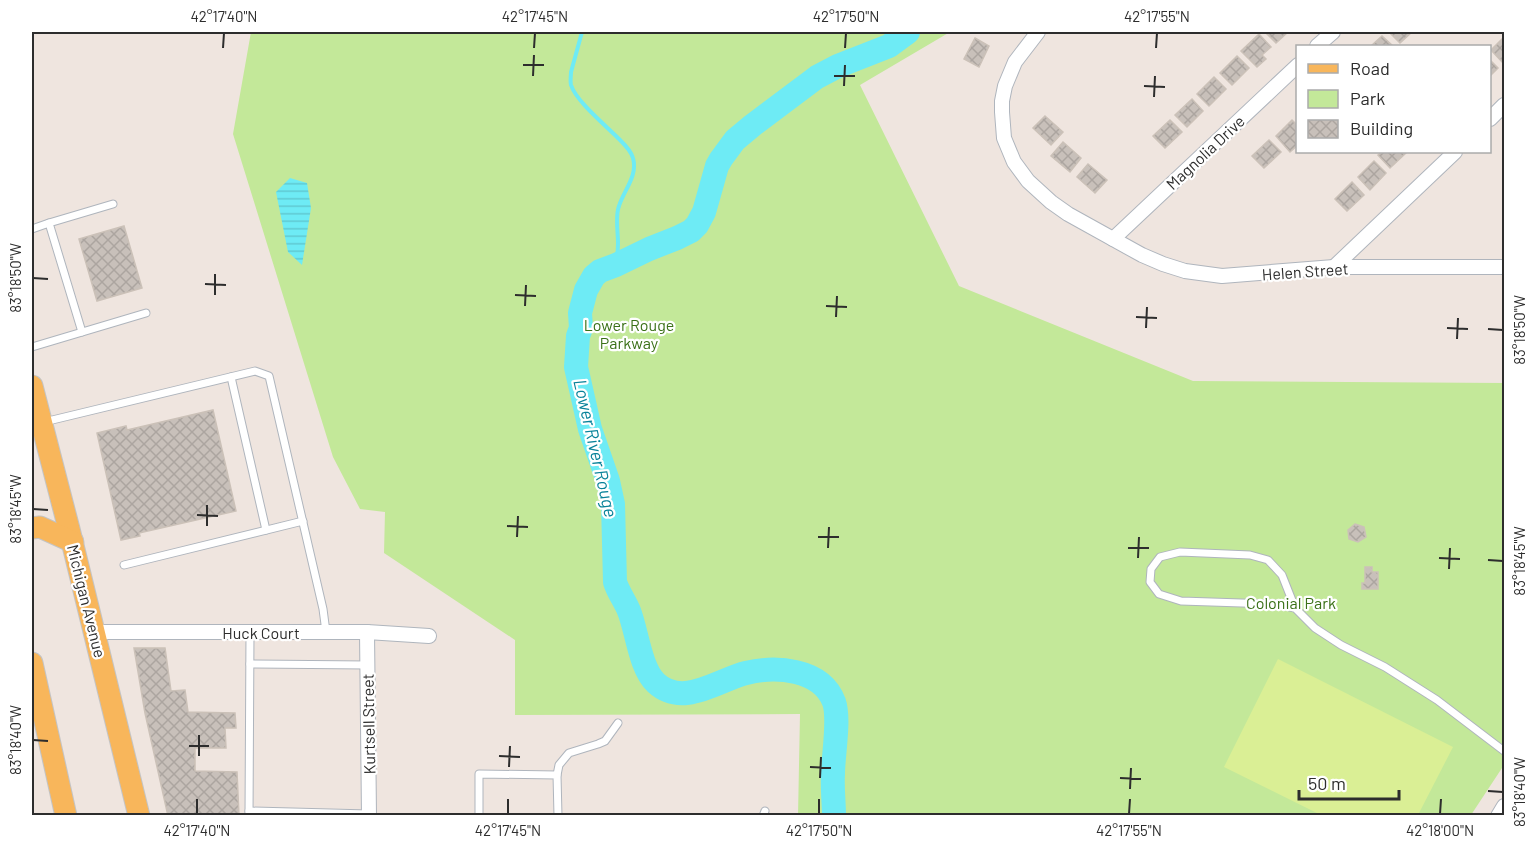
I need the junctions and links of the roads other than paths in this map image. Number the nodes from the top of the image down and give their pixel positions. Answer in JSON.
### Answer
{"nodes":[{"id":1,"x":1038,"y":32,"type":"edge"},
{"id":2,"x":1333,"y":32,"type":"edge"},
{"id":3,"x":1318,"y":45,"type":"edge"},
{"id":4,"x":1296,"y":67,"type":"edge"},
{"id":5,"x":1504,"y":105,"type":"edge"},
{"id":6,"x":1491,"y":118,"type":"edge"},
{"id":7,"x":1454,"y":153,"type":"edge"},
{"id":8,"x":113,"y":204,"type":"dead end"},
{"id":9,"x":49,"y":223,"type":"junction"},
{"id":10,"x":32,"y":229,"type":"edge"},
{"id":11,"x":1113,"y":239,"type":"junction"},
{"id":12,"x":1334,"y":267,"type":"junction"},
{"id":13,"x":1504,"y":267,"type":"edge"},
{"id":14,"x":146,"y":313,"type":"dead end"},
{"id":15,"x":82,"y":332,"type":"junction"},
{"id":16,"x":32,"y":347,"type":"edge"},
{"id":17,"x":231,"y":377,"type":"junction"},
{"id":18,"x":32,"y":386,"type":"edge"},
{"id":19,"x":41,"y":423,"type":"junction"},
{"id":20,"x":303,"y":521,"type":"junction"},
{"id":21,"x":32,"y":528,"type":"edge"},
{"id":22,"x":266,"y":530,"type":"junction"},
{"id":23,"x":73,"y":542,"type":"junction"},
{"id":24,"x":124,"y":565,"type":"dead end"},
{"id":25,"x":1295,"y":608,"type":"junction"},
{"id":26,"x":94,"y":632,"type":"junction"},
{"id":27,"x":250,"y":632,"type":"junction"},
{"id":28,"x":326,"y":632,"type":"junction"},
{"id":29,"x":367,"y":632,"type":"junction"},
{"id":30,"x":429,"y":636,"type":"dead end"},
{"id":31,"x":32,"y":663,"type":"edge"},
{"id":32,"x":250,"y":664,"type":"junction"},
{"id":33,"x":367,"y":665,"type":"junction"},
{"id":34,"x":618,"y":723,"type":"dead end"},
{"id":35,"x":1504,"y":752,"type":"edge"},
{"id":36,"x":557,"y":776,"type":"junction"},
{"id":37,"x":1504,"y":806,"type":"edge"},
{"id":38,"x":249,"y":813,"type":"edge"},
{"id":39,"x":369,"y":815,"type":"edge"},
{"id":40,"x":66,"y":816,"type":"edge"},
{"id":41,"x":139,"y":816,"type":"edge"},
{"id":42,"x":479,"y":816,"type":"edge"},
{"id":43,"x":558,"y":816,"type":"edge"},
{"id":44,"x":1498,"y":816,"type":"edge"}],
"edges":[{"from":1,"to":11,"type":"street","name":"Helen Street"},
{"from":2,"to":3,"type":"street"},
{"from":4,"to":11,"type":"street","name":"Magnolia Drive"},
{"from":5,"to":6,"type":"street"},
{"from":7,"to":12,"type":"street"},
{"from":8,"to":9,"type":"lane"},
{"from":9,"to":10,"type":"lane"},
{"from":9,"to":15,"type":"lane"},
{"from":11,"to":12,"type":"street","name":"Helen Street"},
{"from":12,"to":13,"type":"street","name":"Helen Street"},
{"from":14,"to":15,"type":"lane"},
{"from":15,"to":16,"type":"lane"},
{"from":17,"to":19,"type":"lane"},
{"from":17,"to":20,"type":"lane"},
{"from":17,"to":22,"type":"lane"},
{"from":18,"to":19,"type":"main road","name":"Michigan Avenue"},
{"from":19,"to":23,"type":"main road","name":"Michigan Avenue"},
{"from":20,"to":22,"type":"lane"},
{"from":20,"to":28,"type":"lane"},
{"from":21,"to":23,"type":"main road"},
{"from":22,"to":24,"type":"lane"},
{"from":23,"to":26,"type":"main road","name":"Michigan Avenue"},
{"from":25,"to":25,"type":"lane"},
{"from":25,"to":35,"type":"lane"},
{"from":26,"to":27,"type":"street","name":"Huck Court"},
{"from":26,"to":41,"type":"main road","name":"Michigan Avenue"},
{"from":27,"to":28,"type":"street","name":"Huck Court"},
{"from":27,"to":32,"type":"lane"},
{"from":28,"to":29,"type":"street","name":"Huck Court"},
{"from":29,"to":30,"type":"street","name":"Huck Court"},
{"from":29,"to":33,"type":"street","name":"Kurtsell Street"},
{"from":31,"to":40,"type":"main road"},
{"from":32,"to":33,"type":"lane"},
{"from":32,"to":38,"type":"lane"},
{"from":33,"to":39,"type":"street","name":"Kurtsell Street"},
{"from":34,"to":36,"type":"lane"},
{"from":36,"to":42,"type":"lane"},
{"from":36,"to":43,"type":"lane"},
{"from":37,"to":44,"type":"street"},
{"from":38,"to":39,"type":"lane"}]}
